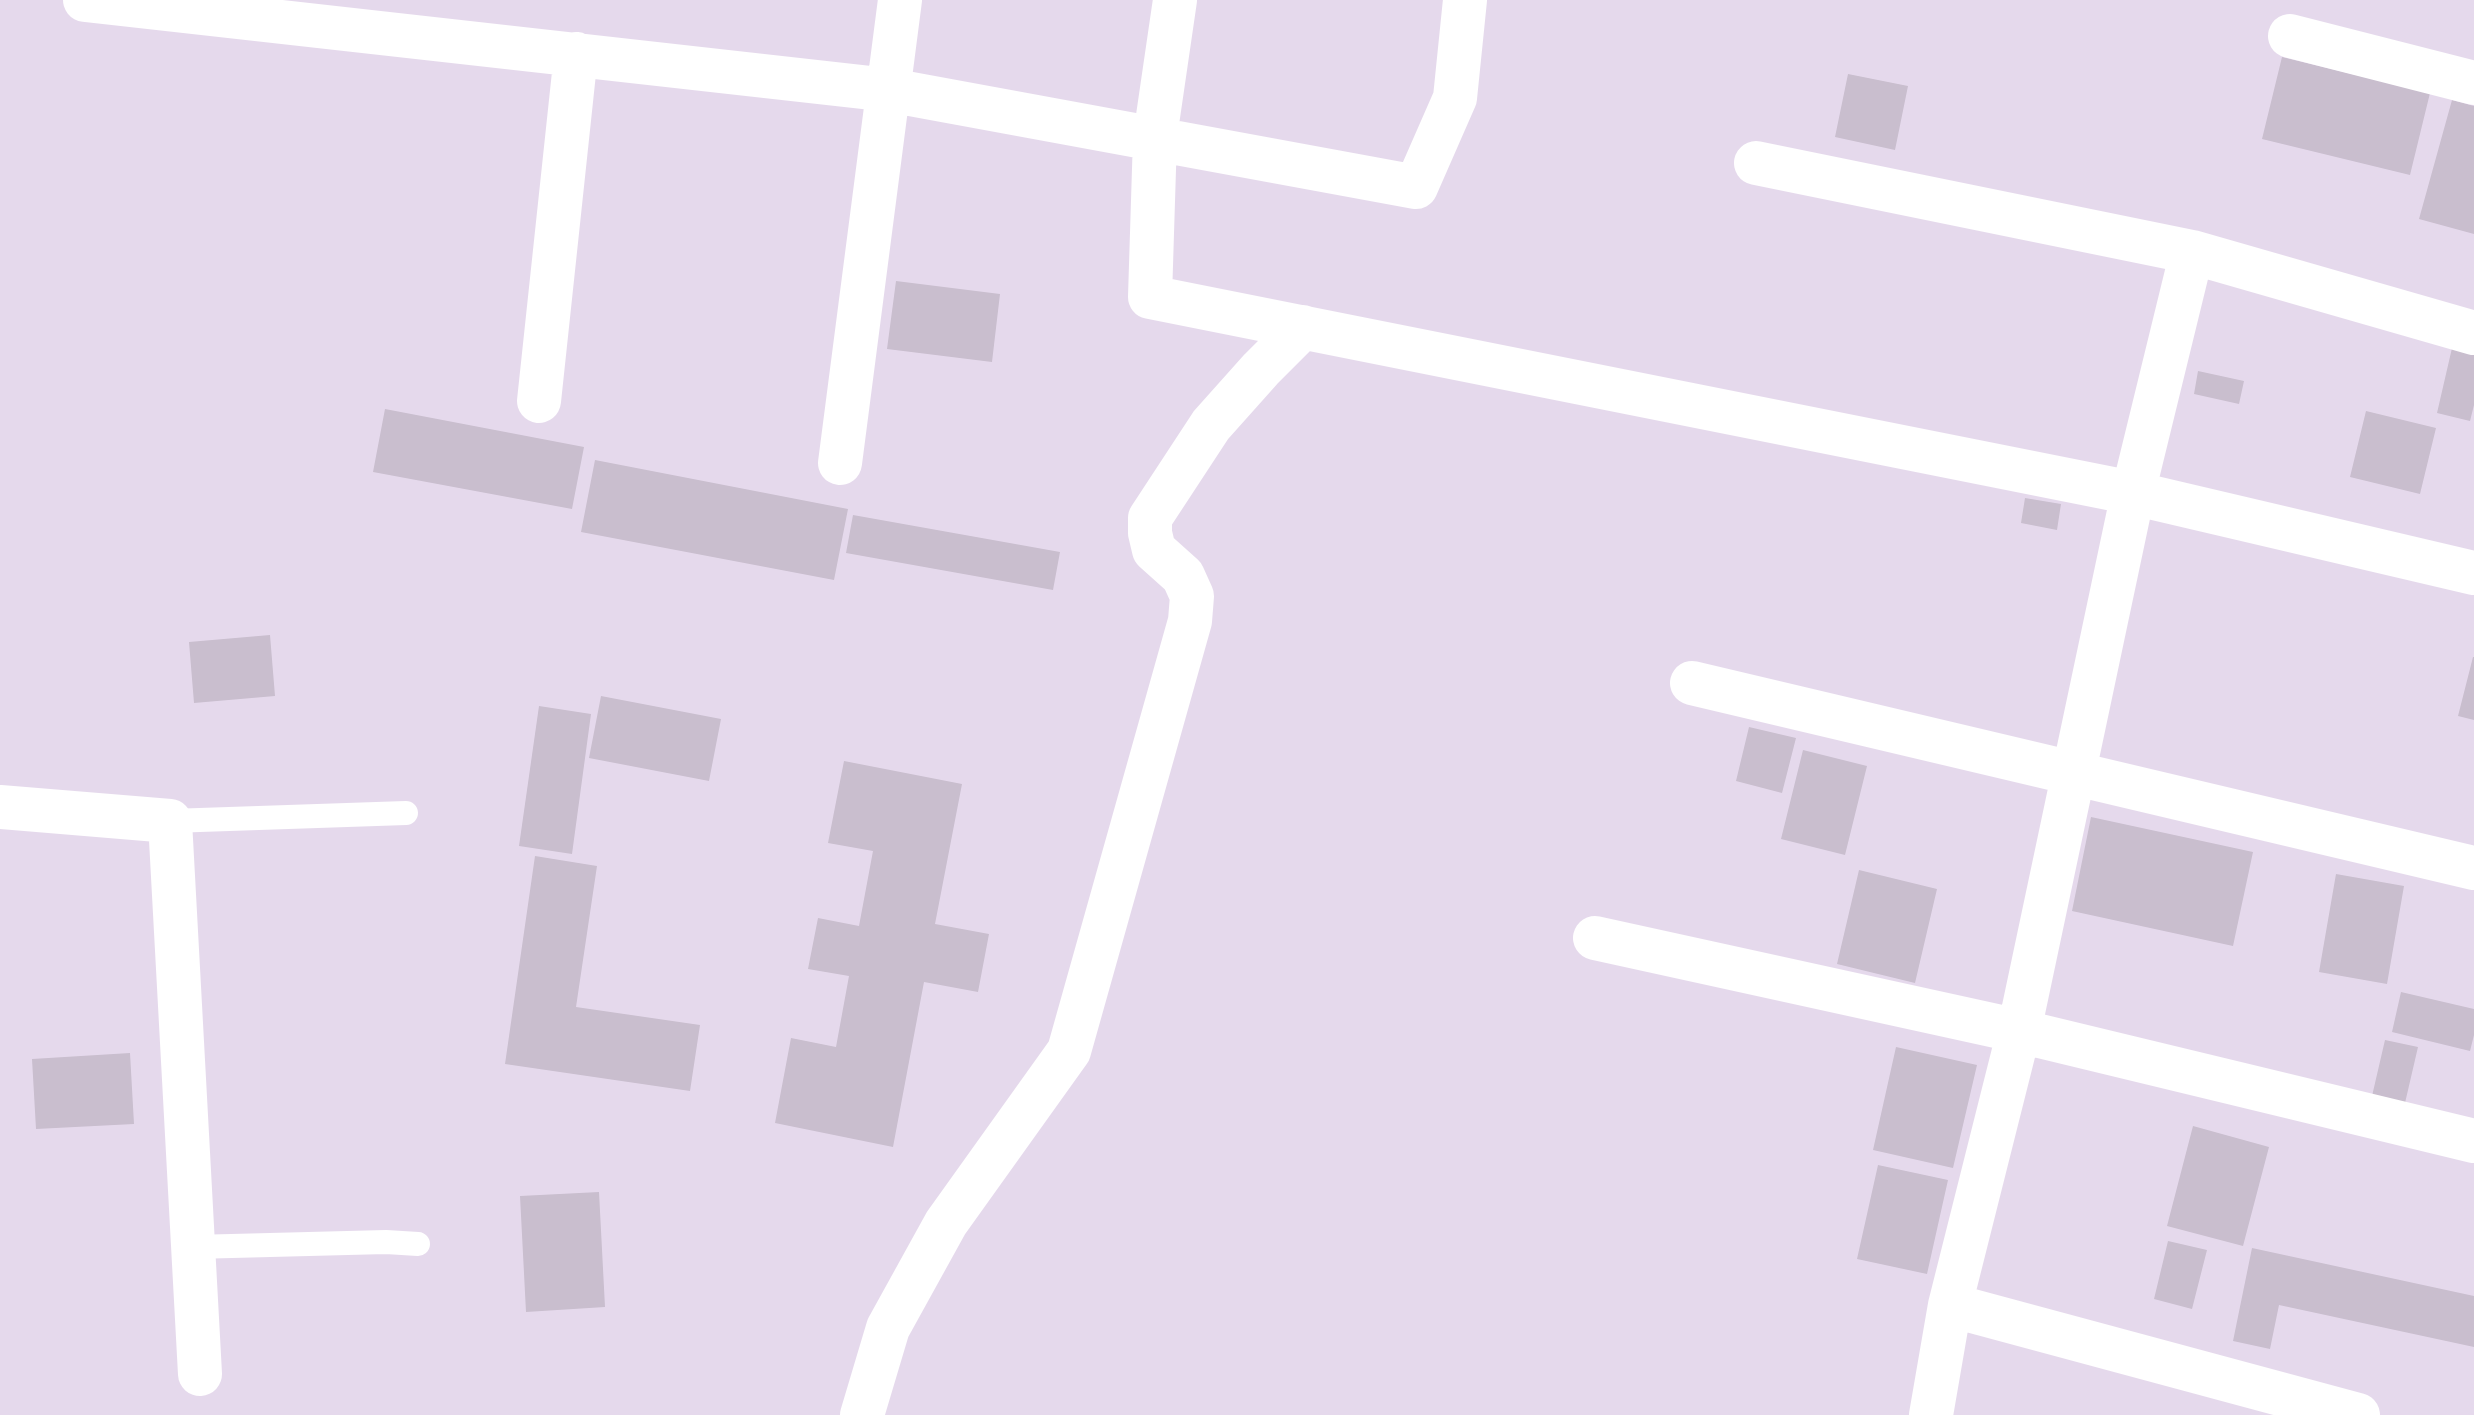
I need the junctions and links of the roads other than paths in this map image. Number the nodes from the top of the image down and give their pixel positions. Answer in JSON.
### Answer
{"nodes":[{"id":1,"x":85,"y":0,"type":"edge"},
{"id":2,"x":900,"y":0,"type":"edge"},
{"id":3,"x":1175,"y":0,"type":"edge"},
{"id":4,"x":1465,"y":0,"type":"edge"},
{"id":5,"x":424,"y":18,"type":"edge"},
{"id":6,"x":2290,"y":36,"type":"dead end"},
{"id":7,"x":576,"y":54,"type":"junction"},
{"id":8,"x":2474,"y":83,"type":"edge"},
{"id":9,"x":889,"y":90,"type":"junction"},
{"id":10,"x":1155,"y":137,"type":"junction"},
{"id":11,"x":1756,"y":163,"type":"dead end"},
{"id":12,"x":2192,"y":252,"type":"junction"},
{"id":13,"x":1303,"y":327,"type":"junction"},
{"id":14,"x":2474,"y":333,"type":"edge"},
{"id":15,"x":539,"y":401,"type":"dead end"},
{"id":16,"x":840,"y":463,"type":"dead end"},
{"id":17,"x":2133,"y":493,"type":"junction"},
{"id":18,"x":2474,"y":573,"type":"edge"},
{"id":19,"x":1692,"y":683,"type":"dead end"},
{"id":20,"x":2073,"y":775,"type":"junction"},
{"id":21,"x":0,"y":807,"type":"edge"},
{"id":22,"x":406,"y":813,"type":"dead end"},
{"id":23,"x":170,"y":821,"type":"junction"},
{"id":24,"x":2474,"y":868,"type":"edge"},
{"id":25,"x":1595,"y":938,"type":"dead end"},
{"id":26,"x":2019,"y":1031,"type":"junction"},
{"id":27,"x":2474,"y":1141,"type":"edge"},
{"id":28,"x":418,"y":1244,"type":"dead end"},
{"id":29,"x":193,"y":1247,"type":"junction"},
{"id":30,"x":1950,"y":1305,"type":"junction"},
{"id":31,"x":200,"y":1374,"type":"dead end"},
{"id":32,"x":862,"y":1415,"type":"edge"},
{"id":33,"x":1931,"y":1415,"type":"edge"},
{"id":34,"x":2358,"y":1415,"type":"edge"}],
"edges":[{"from":1,"to":5,"type":"street"},
{"from":2,"to":9,"type":"street"},
{"from":3,"to":10,"type":"street"},
{"from":4,"to":10,"type":"street"},
{"from":5,"to":7,"type":"street"},
{"from":6,"to":8,"type":"street"},
{"from":7,"to":9,"type":"street"},
{"from":7,"to":15,"type":"street"},
{"from":9,"to":10,"type":"street"},
{"from":9,"to":16,"type":"street"},
{"from":10,"to":13,"type":"street"},
{"from":11,"to":12,"type":"street"},
{"from":12,"to":14,"type":"street"},
{"from":12,"to":17,"type":"street"},
{"from":13,"to":17,"type":"street"},
{"from":13,"to":32,"type":"street"},
{"from":17,"to":18,"type":"street"},
{"from":17,"to":20,"type":"street"},
{"from":19,"to":20,"type":"street"},
{"from":20,"to":24,"type":"street"},
{"from":20,"to":26,"type":"street"},
{"from":21,"to":23,"type":"street"},
{"from":22,"to":23,"type":"lane"},
{"from":23,"to":29,"type":"street"},
{"from":25,"to":26,"type":"street"},
{"from":26,"to":27,"type":"street"},
{"from":26,"to":30,"type":"street"},
{"from":28,"to":29,"type":"lane"},
{"from":29,"to":31,"type":"street"},
{"from":30,"to":33,"type":"street"},
{"from":30,"to":34,"type":"street"}]}
